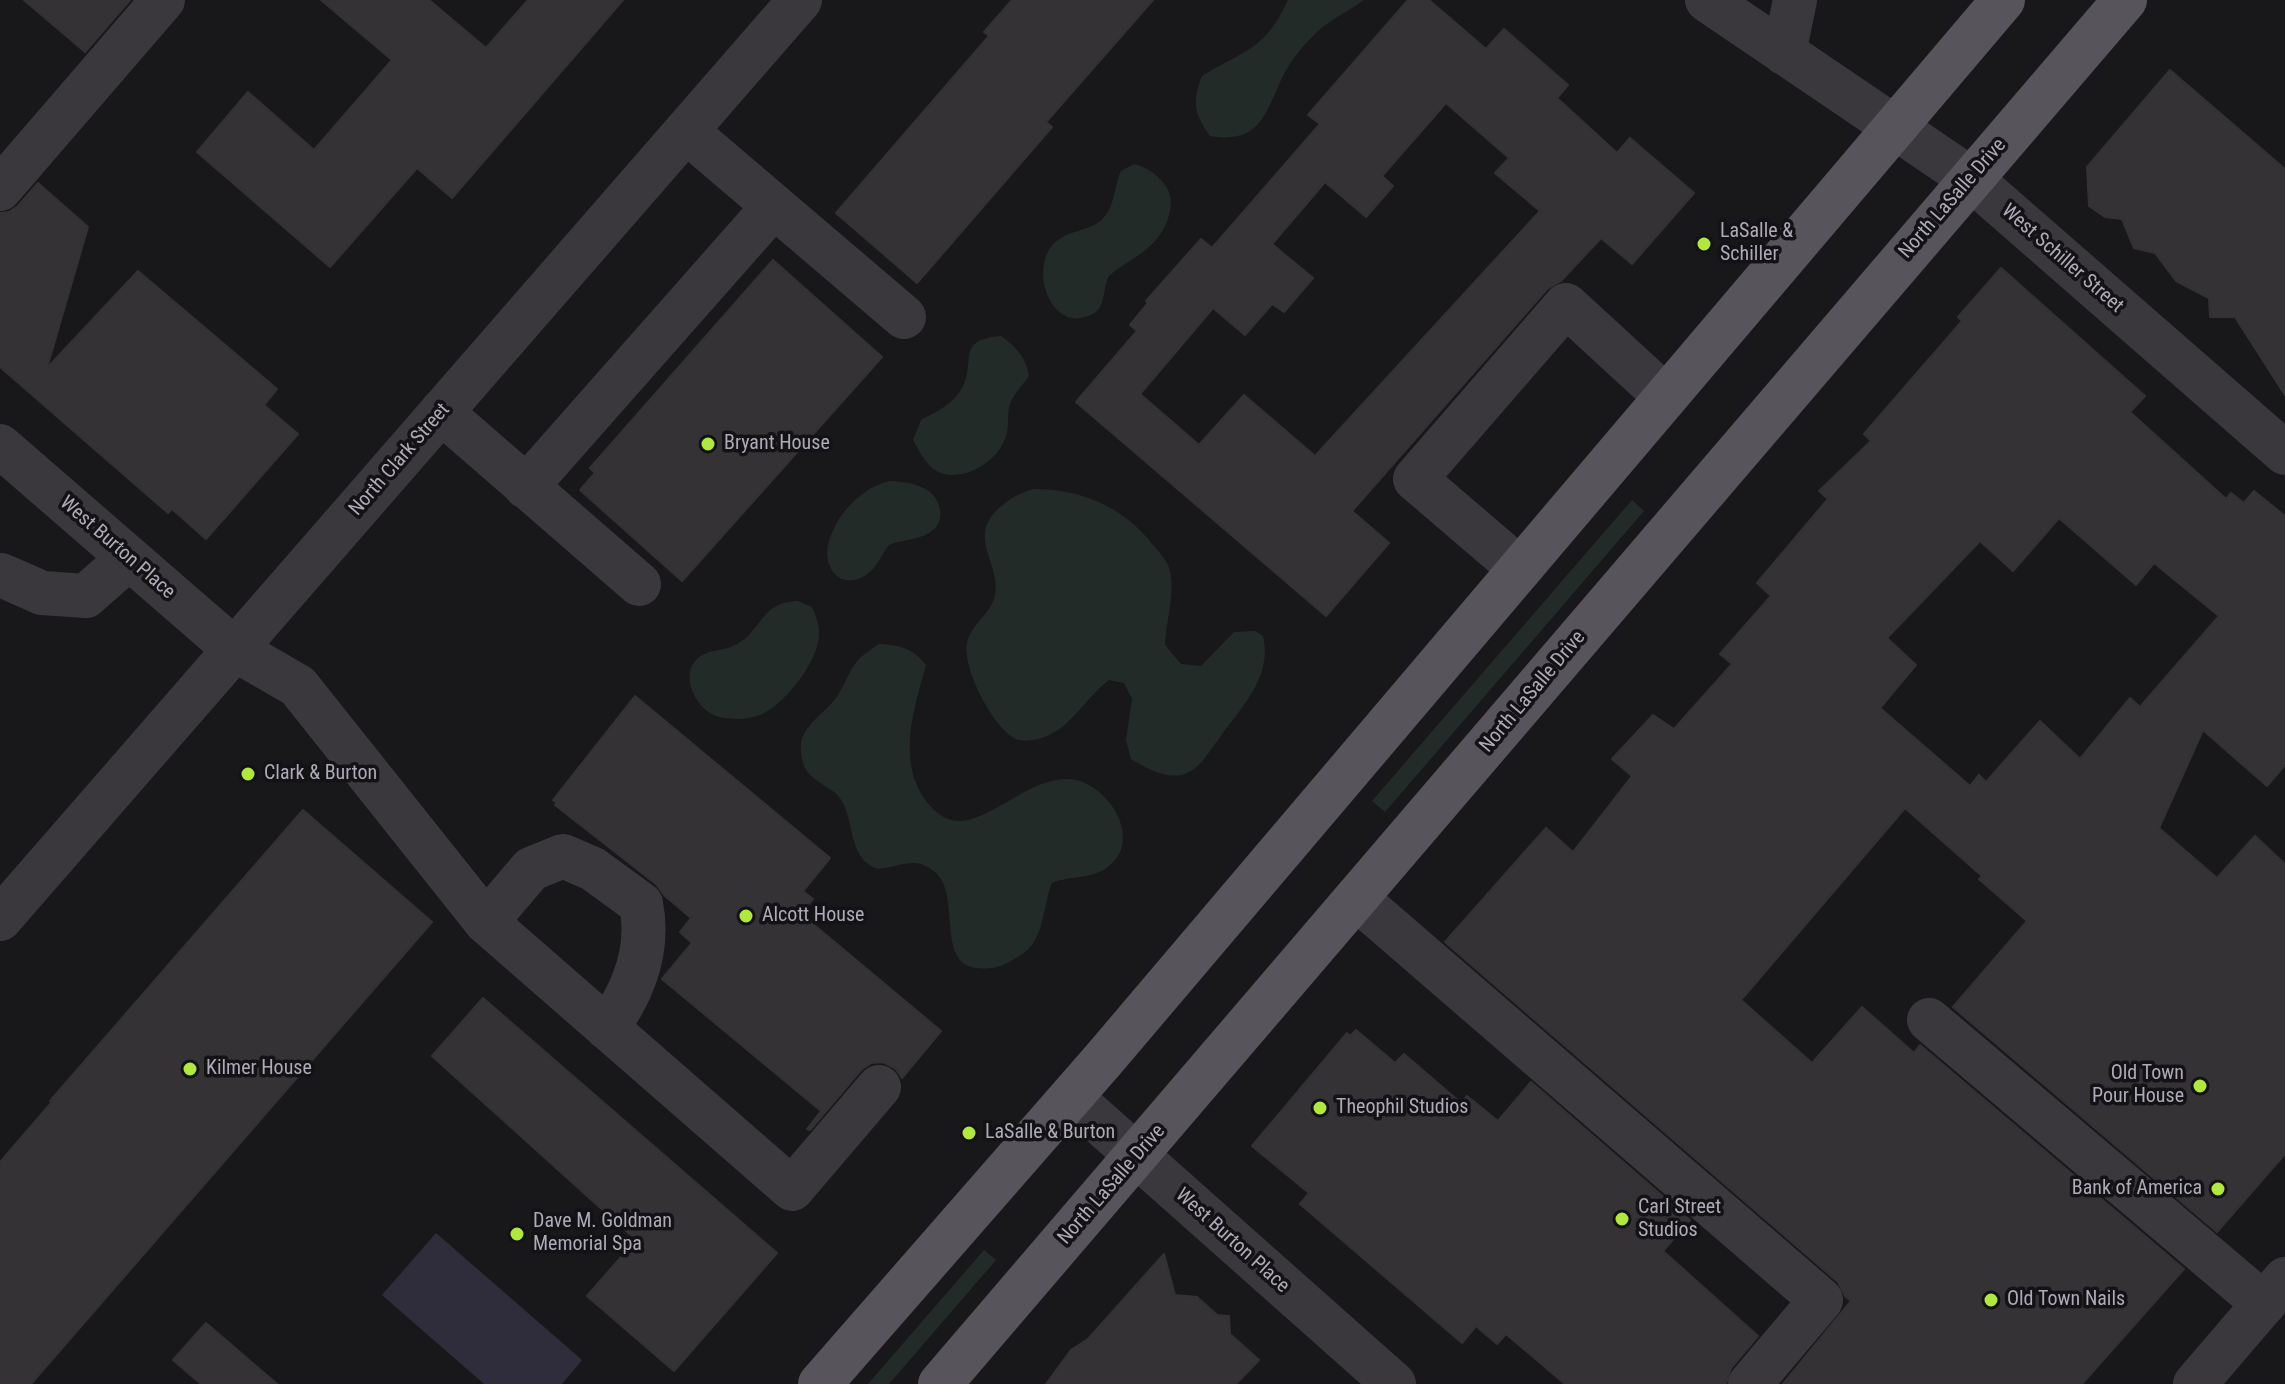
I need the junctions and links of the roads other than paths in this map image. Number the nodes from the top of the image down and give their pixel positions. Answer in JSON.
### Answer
{"nodes":[{"id":1,"x":163,"y":0,"type":"edge"},
{"id":2,"x":800,"y":0,"type":"edge"},
{"id":3,"x":1707,"y":0,"type":"edge"},
{"id":4,"x":1795,"y":0,"type":"edge"},
{"id":5,"x":2003,"y":0,"type":"edge"},
{"id":6,"x":2125,"y":0,"type":"edge"},
{"id":7,"x":1784,"y":53,"type":"junction"},
{"id":8,"x":1895,"y":127,"type":"junction"},
{"id":9,"x":686,"y":131,"type":"junction"},
{"id":10,"x":1971,"y":179,"type":"junction"},
{"id":11,"x":0,"y":189,"type":"edge"},
{"id":12,"x":774,"y":206,"type":"junction"},
{"id":13,"x":904,"y":317,"type":"dead end"},
{"id":14,"x":1666,"y":397,"type":"junction"},
{"id":15,"x":441,"y":412,"type":"junction"},
{"id":16,"x":0,"y":446,"type":"edge"},
{"id":17,"x":2285,"y":453,"type":"edge"},
{"id":18,"x":526,"y":487,"type":"junction"},
{"id":19,"x":129,"y":558,"type":"junction"},
{"id":20,"x":1520,"y":569,"type":"junction"},
{"id":21,"x":1,"y":575,"type":"edge"},
{"id":22,"x":639,"y":584,"type":"dead end"},
{"id":23,"x":234,"y":649,"type":"junction"},
{"id":24,"x":1357,"y":899,"type":"junction"},
{"id":25,"x":0,"y":919,"type":"edge"},
{"id":26,"x":486,"y":922,"type":"junction"},
{"id":27,"x":1929,"y":1020,"type":"dead end"},
{"id":28,"x":607,"y":1028,"type":"junction"},
{"id":29,"x":873,"y":1081,"type":"dead end"},
{"id":30,"x":1072,"y":1098,"type":"junction"},
{"id":31,"x":1137,"y":1157,"type":"junction"},
{"id":32,"x":2274,"y":1292,"type":"edge"},
{"id":33,"x":820,"y":1384,"type":"edge"},
{"id":34,"x":940,"y":1384,"type":"edge"},
{"id":35,"x":1394,"y":1384,"type":"edge"},
{"id":36,"x":1750,"y":1384,"type":"edge"},
{"id":37,"x":2195,"y":1384,"type":"edge"}],
"edges":[{"from":1,"to":11,"type":"street"},
{"from":2,"to":9,"type":"street","name":"North Clark Street"},
{"from":3,"to":7,"type":"street","name":"West Schiller Street"},
{"from":4,"to":7,"type":"street"},
{"from":5,"to":8,"type":"main road"},
{"from":6,"to":10,"type":"main road","name":"North LaSalle Drive"},
{"from":7,"to":8,"type":"street","name":"West Schiller Street"},
{"from":8,"to":10,"type":"street","name":"West Schiller Street"},
{"from":8,"to":14,"type":"main road"},
{"from":9,"to":12,"type":"street"},
{"from":9,"to":15,"type":"street","name":"North Clark Street"},
{"from":10,"to":17,"type":"street","name":"West Schiller Street"},
{"from":10,"to":24,"type":"main road","name":"North LaSalle Drive"},
{"from":12,"to":13,"type":"street"},
{"from":12,"to":18,"type":"street"},
{"from":14,"to":20,"type":"main road"},
{"from":14,"to":20,"type":"street"},
{"from":15,"to":18,"type":"street"},
{"from":15,"to":23,"type":"street","name":"North Clark Street"},
{"from":16,"to":19,"type":"street","name":"West Burton Place"},
{"from":18,"to":22,"type":"street"},
{"from":19,"to":21,"type":"street"},
{"from":19,"to":23,"type":"street","name":"West Burton Place"},
{"from":20,"to":30,"type":"main road"},
{"from":23,"to":25,"type":"street","name":"North Clark Street"},
{"from":23,"to":26,"type":"street","name":"West Burton Place"},
{"from":24,"to":31,"type":"main road","name":"North LaSalle Drive"},
{"from":24,"to":36,"type":"street"},
{"from":26,"to":28,"type":"street","name":"West Burton Place"},
{"from":26,"to":28,"type":"street"},
{"from":27,"to":32,"type":"street"},
{"from":28,"to":29,"type":"street","name":"West Burton Place"},
{"from":30,"to":31,"type":"street","name":"West Burton Place"},
{"from":30,"to":33,"type":"main road"},
{"from":31,"to":34,"type":"main road","name":"North LaSalle Drive"},
{"from":31,"to":35,"type":"street","name":"West Burton Place"},
{"from":32,"to":37,"type":"street"}]}
